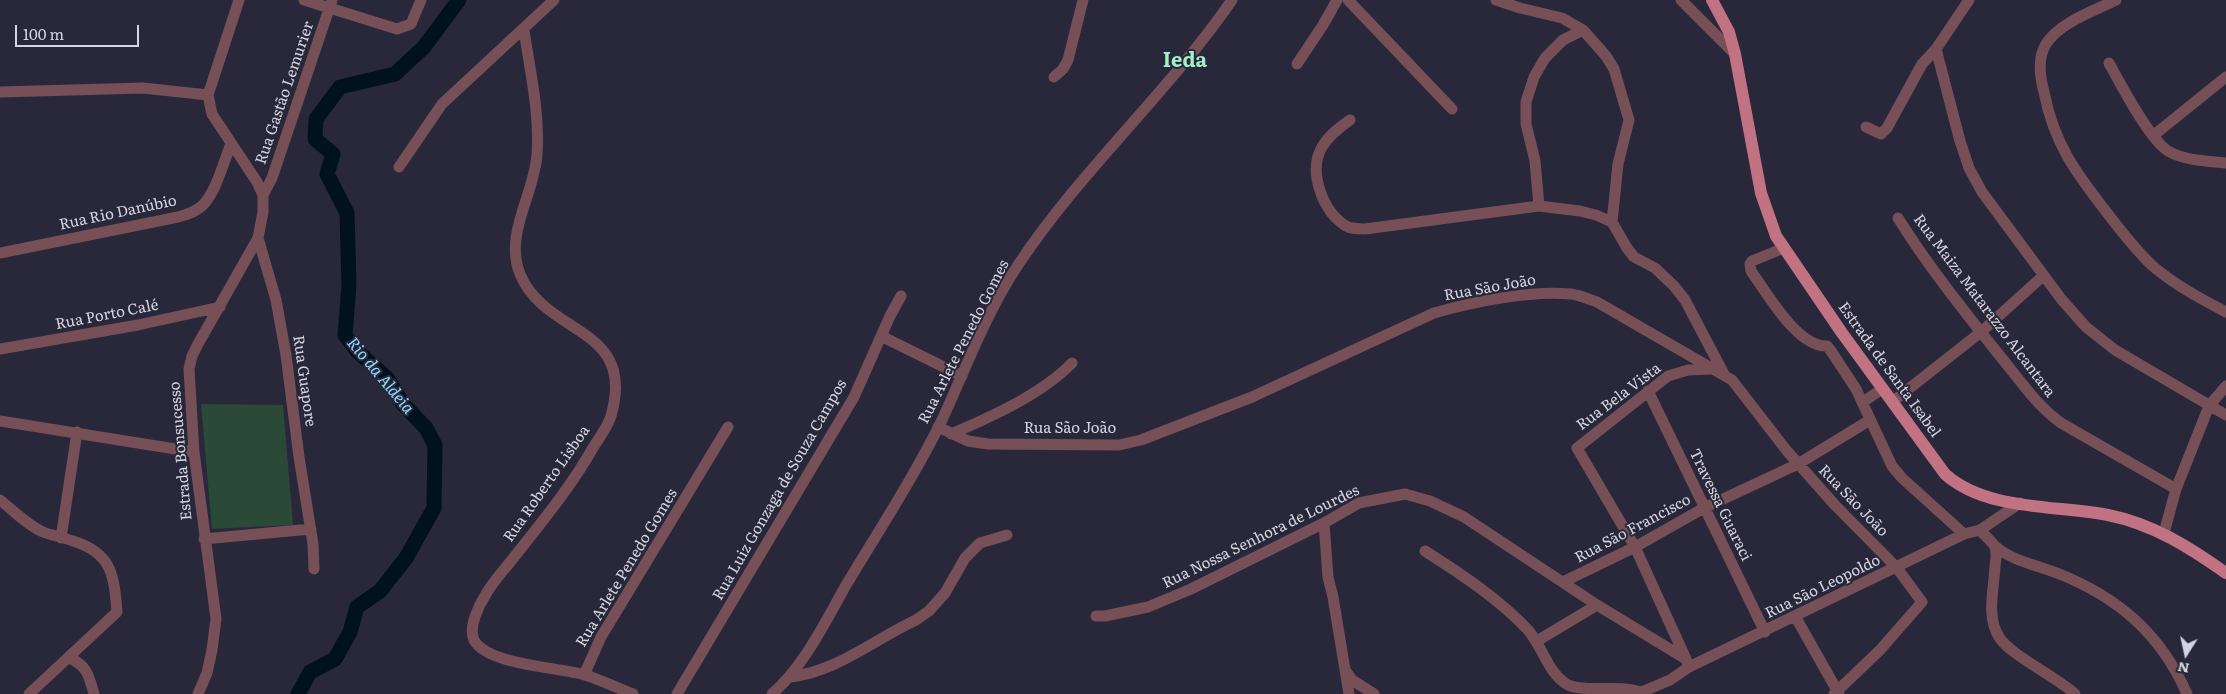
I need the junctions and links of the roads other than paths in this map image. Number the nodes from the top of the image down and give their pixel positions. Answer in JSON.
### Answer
{"nodes":[{"id":1,"x":239,"y":0,"type":"edge"},
{"id":2,"x":304,"y":0,"type":"edge"},
{"id":3,"x":421,"y":0,"type":"edge"},
{"id":4,"x":554,"y":0,"type":"edge"},
{"id":5,"x":1083,"y":0,"type":"edge"},
{"id":6,"x":1232,"y":0,"type":"edge"},
{"id":7,"x":1337,"y":0,"type":"edge"},
{"id":8,"x":1348,"y":0,"type":"edge"},
{"id":9,"x":1496,"y":0,"type":"edge"},
{"id":10,"x":1681,"y":0,"type":"edge"},
{"id":11,"x":1712,"y":0,"type":"edge"},
{"id":12,"x":1969,"y":0,"type":"edge"},
{"id":13,"x":2116,"y":0,"type":"edge"},
{"id":14,"x":331,"y":4,"type":"edge"},
{"id":15,"x":524,"y":30,"type":"junction"},
{"id":16,"x":1583,"y":30,"type":"junction"},
{"id":17,"x":1936,"y":49,"type":"junction"},
{"id":18,"x":1736,"y":54,"type":"junction"},
{"id":19,"x":2109,"y":63,"type":"dead end"},
{"id":20,"x":1297,"y":64,"type":"dead end"},
{"id":21,"x":1054,"y":77,"type":"dead end"},
{"id":22,"x":2226,"y":77,"type":"edge"},
{"id":23,"x":0,"y":92,"type":"edge"},
{"id":24,"x":208,"y":95,"type":"junction"},
{"id":25,"x":1452,"y":109,"type":"dead end"},
{"id":26,"x":1350,"y":120,"type":"dead end"},
{"id":27,"x":1866,"y":127,"type":"dead end"},
{"id":28,"x":2154,"y":135,"type":"junction"},
{"id":29,"x":231,"y":144,"type":"junction"},
{"id":30,"x":2226,"y":163,"type":"edge"},
{"id":31,"x":399,"y":166,"type":"dead end"},
{"id":32,"x":263,"y":195,"type":"junction"},
{"id":33,"x":1539,"y":206,"type":"junction"},
{"id":34,"x":1898,"y":218,"type":"dead end"},
{"id":35,"x":1612,"y":222,"type":"junction"},
{"id":36,"x":258,"y":238,"type":"junction"},
{"id":37,"x":1784,"y":248,"type":"junction"},
{"id":38,"x":0,"y":253,"type":"edge"},
{"id":39,"x":2043,"y":276,"type":"junction"},
{"id":40,"x":901,"y":296,"type":"dead end"},
{"id":41,"x":220,"y":307,"type":"junction"},
{"id":42,"x":2226,"y":312,"type":"edge"},
{"id":43,"x":1981,"y":332,"type":"junction"},
{"id":44,"x":1842,"y":334,"type":"junction"},
{"id":45,"x":882,"y":336,"type":"junction"},
{"id":46,"x":1827,"y":346,"type":"junction"},
{"id":47,"x":0,"y":349,"type":"edge"},
{"id":48,"x":1072,"y":363,"type":"dead end"},
{"id":49,"x":1711,"y":369,"type":"junction"},
{"id":50,"x":1724,"y":374,"type":"junction"},
{"id":51,"x":962,"y":376,"type":"junction"},
{"id":52,"x":2226,"y":386,"type":"edge"},
{"id":53,"x":1882,"y":389,"type":"junction"},
{"id":54,"x":1648,"y":391,"type":"junction"},
{"id":55,"x":1863,"y":402,"type":"junction"},
{"id":56,"x":1892,"y":402,"type":"junction"},
{"id":57,"x":2209,"y":406,"type":"junction"},
{"id":58,"x":2226,"y":415,"type":"edge"},
{"id":59,"x":1870,"y":420,"type":"junction"},
{"id":60,"x":0,"y":421,"type":"edge"},
{"id":61,"x":728,"y":427,"type":"dead end"},
{"id":62,"x":938,"y":427,"type":"junction"},
{"id":63,"x":77,"y":432,"type":"junction"},
{"id":64,"x":951,"y":434,"type":"junction"},
{"id":65,"x":194,"y":452,"type":"junction"},
{"id":66,"x":1798,"y":464,"type":"junction"},
{"id":67,"x":2176,"y":489,"type":"junction"},
{"id":68,"x":0,"y":500,"type":"edge"},
{"id":69,"x":2020,"y":503,"type":"junction"},
{"id":70,"x":1704,"y":508,"type":"junction"},
{"id":71,"x":1324,"y":523,"type":"junction"},
{"id":72,"x":311,"y":530,"type":"junction"},
{"id":73,"x":1980,"y":530,"type":"junction"},
{"id":74,"x":2164,"y":533,"type":"junction"},
{"id":75,"x":1964,"y":534,"type":"junction"},
{"id":76,"x":1007,"y":535,"type":"dead end"},
{"id":77,"x":61,"y":538,"type":"junction"},
{"id":78,"x":204,"y":539,"type":"junction"},
{"id":79,"x":1995,"y":546,"type":"junction"},
{"id":80,"x":1635,"y":547,"type":"junction"},
{"id":81,"x":1425,"y":551,"type":"dead end"},
{"id":82,"x":1897,"y":568,"type":"junction"},
{"id":83,"x":314,"y":569,"type":"dead end"},
{"id":84,"x":2226,"y":573,"type":"edge"},
{"id":85,"x":1563,"y":582,"type":"junction"},
{"id":86,"x":1597,"y":605,"type":"junction"},
{"id":87,"x":1096,"y":616,"type":"dead end"},
{"id":88,"x":1795,"y":616,"type":"junction"},
{"id":89,"x":1765,"y":632,"type":"junction"},
{"id":90,"x":1537,"y":641,"type":"junction"},
{"id":91,"x":69,"y":658,"type":"junction"},
{"id":92,"x":1687,"y":663,"type":"junction"},
{"id":93,"x":1344,"y":670,"type":"junction"},
{"id":94,"x":584,"y":674,"type":"junction"},
{"id":95,"x":790,"y":677,"type":"junction"},
{"id":96,"x":201,"y":693,"type":"edge"},
{"id":97,"x":1639,"y":693,"type":"edge"},
{"id":98,"x":1837,"y":693,"type":"edge"},
{"id":99,"x":29,"y":694,"type":"edge"},
{"id":100,"x":94,"y":694,"type":"edge"},
{"id":101,"x":633,"y":694,"type":"edge"},
{"id":102,"x":677,"y":694,"type":"edge"},
{"id":103,"x":772,"y":694,"type":"edge"},
{"id":104,"x":1349,"y":694,"type":"edge"},
{"id":105,"x":1374,"y":694,"type":"edge"},
{"id":106,"x":2075,"y":694,"type":"edge"},
{"id":107,"x":2187,"y":694,"type":"edge"}],
"edges":[{"from":1,"to":24,"type":"street"},
{"from":2,"to":14,"type":"street"},
{"from":3,"to":14,"type":"street"},
{"from":4,"to":15,"type":"street"},
{"from":5,"to":21,"type":"street"},
{"from":6,"to":51,"type":"street","name":"Rua Arlete Penedo Gomes"},
{"from":7,"to":20,"type":"street"},
{"from":8,"to":25,"type":"street"},
{"from":9,"to":16,"type":"street"},
{"from":10,"to":18,"type":"street"},
{"from":11,"to":18,"type":"main road","name":"Estrada de Santa Isabel"},
{"from":12,"to":17,"type":"street"},
{"from":13,"to":42,"type":"street"},
{"from":14,"to":32,"type":"street","name":"Rua Gastão Lemurier"},
{"from":15,"to":31,"type":"street"},
{"from":15,"to":94,"type":"street","name":"Rua Roberto Lisboa"},
{"from":16,"to":33,"type":"street"},
{"from":16,"to":35,"type":"street"},
{"from":17,"to":27,"type":"street"},
{"from":17,"to":39,"type":"street"},
{"from":18,"to":37,"type":"main road","name":"Estrada de Santa Isabel"},
{"from":19,"to":28,"type":"street"},
{"from":22,"to":28,"type":"street"},
{"from":23,"to":24,"type":"street"},
{"from":24,"to":29,"type":"street"},
{"from":26,"to":33,"type":"street"},
{"from":28,"to":30,"type":"street"},
{"from":29,"to":32,"type":"street"},
{"from":29,"to":38,"type":"street","name":"Rua Rio Danúbio"},
{"from":32,"to":36,"type":"street","name":"Estrada Bonsucesso"},
{"from":33,"to":35,"type":"street"},
{"from":34,"to":43,"type":"street","name":"Rua Maiza Matarazzo Alcantara"},
{"from":35,"to":50,"type":"street"},
{"from":36,"to":41,"type":"street","name":"Estrada Bonsucesso"},
{"from":36,"to":72,"type":"street","name":"Rua Guapore"},
{"from":37,"to":44,"type":"main road","name":"Estrada de Santa Isabel"},
{"from":37,"to":46,"type":"street"},
{"from":39,"to":43,"type":"street"},
{"from":39,"to":57,"type":"street"},
{"from":40,"to":45,"type":"street","name":"Rua Luiz Gonzaga de Souza Campos"},
{"from":41,"to":47,"type":"street","name":"Rua Porto Calé"},
{"from":41,"to":65,"type":"street","name":"Estrada Bonsucesso"},
{"from":43,"to":56,"type":"street"},
{"from":43,"to":67,"type":"street","name":"Rua Maiza Matarazzo Alcantara"},
{"from":44,"to":46,"type":"street"},
{"from":44,"to":53,"type":"main road","name":"Estrada de Santa Isabel"},
{"from":45,"to":51,"type":"street"},
{"from":45,"to":102,"type":"street","name":"Rua Luiz Gonzaga de Souza Campos"},
{"from":46,"to":55,"type":"street"},
{"from":48,"to":64,"type":"street"},
{"from":49,"to":50,"type":"street","name":"Rua São João"},
{"from":49,"to":54,"type":"street","name":"Rua Bela Vista"},
{"from":49,"to":64,"type":"street","name":"Rua São João"},
{"from":50,"to":66,"type":"street","name":"Rua São João"},
{"from":51,"to":62,"type":"street","name":"Rua Arlete Penedo Gomes"},
{"from":52,"to":57,"type":"street"},
{"from":53,"to":55,"type":"street"},
{"from":53,"to":56,"type":"main road","name":"Estrada de Santa Isabel"},
{"from":54,"to":70,"type":"street","name":"Travessa Guaraci"},
{"from":54,"to":80,"type":"street","name":"Rua Bela Vista"},
{"from":55,"to":59,"type":"street"},
{"from":56,"to":69,"type":"main road","name":"Estrada de Santa Isabel"},
{"from":57,"to":58,"type":"street"},
{"from":57,"to":67,"type":"street"},
{"from":59,"to":66,"type":"street","name":"Rua São Francisco"},
{"from":59,"to":75,"type":"street"},
{"from":60,"to":63,"type":"street"},
{"from":61,"to":94,"type":"street","name":"Rua Arlete Penedo Gomes"},
{"from":62,"to":64,"type":"street","name":"Rua São João"},
{"from":62,"to":95,"type":"street","name":"Rua Arlete Penedo Gomes"},
{"from":63,"to":65,"type":"street"},
{"from":63,"to":77,"type":"street"},
{"from":65,"to":78,"type":"street","name":"Estrada Bonsucesso"},
{"from":66,"to":70,"type":"street","name":"Rua São Francisco"},
{"from":66,"to":82,"type":"street","name":"Rua São João"},
{"from":67,"to":74,"type":"street"},
{"from":68,"to":77,"type":"street"},
{"from":69,"to":73,"type":"street","name":"Rua São Leopoldo"},
{"from":69,"to":74,"type":"main road","name":"Estrada de Santa Isabel"},
{"from":70,"to":80,"type":"street","name":"Rua São Francisco"},
{"from":70,"to":89,"type":"street","name":"Travessa Guaraci"},
{"from":71,"to":85,"type":"street","name":"Rua Nossa Senhora de Lourdes"},
{"from":71,"to":87,"type":"street","name":"Rua Nossa Senhora de Lourdes"},
{"from":71,"to":93,"type":"street"},
{"from":72,"to":78,"type":"street"},
{"from":72,"to":83,"type":"street","name":"Rua Guapore"},
{"from":73,"to":75,"type":"street","name":"Rua São Leopoldo"},
{"from":73,"to":79,"type":"street"},
{"from":74,"to":84,"type":"main road","name":"Estrada de Santa Isabel"},
{"from":75,"to":82,"type":"street","name":"Rua São Leopoldo"},
{"from":76,"to":95,"type":"street"},
{"from":77,"to":91,"type":"street"},
{"from":78,"to":96,"type":"street","name":"Estrada Bonsucesso"},
{"from":79,"to":106,"type":"street"},
{"from":79,"to":107,"type":"street"},
{"from":80,"to":85,"type":"street","name":"Rua São Francisco"},
{"from":80,"to":92,"type":"street"},
{"from":81,"to":90,"type":"street"},
{"from":82,"to":88,"type":"street","name":"Rua São Leopoldo"},
{"from":82,"to":98,"type":"street","name":"Rua São João"},
{"from":85,"to":86,"type":"street","name":"Rua Nossa Senhora de Lourdes"},
{"from":86,"to":90,"type":"street"},
{"from":86,"to":92,"type":"street","name":"Rua Nossa Senhora de Lourdes"},
{"from":88,"to":89,"type":"street","name":"Rua São Leopoldo"},
{"from":88,"to":98,"type":"street"},
{"from":89,"to":92,"type":"street","name":"Rua São Leopoldo"},
{"from":90,"to":97,"type":"street"},
{"from":91,"to":99,"type":"street"},
{"from":91,"to":100,"type":"street"},
{"from":92,"to":97,"type":"street","name":"Rua São Leopoldo"},
{"from":93,"to":104,"type":"street"},
{"from":93,"to":105,"type":"street"},
{"from":94,"to":101,"type":"street"},
{"from":95,"to":103,"type":"street","name":"Rua Arlete Penedo Gomes"}]}
